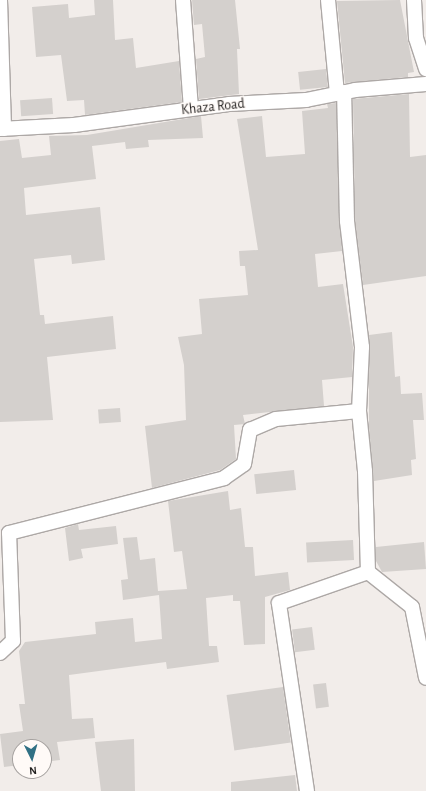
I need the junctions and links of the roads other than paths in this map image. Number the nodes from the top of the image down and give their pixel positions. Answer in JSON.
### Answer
{"nodes":[{"id":1,"x":0,"y":0,"type":"edge"},
{"id":2,"x":183,"y":0,"type":"edge"},
{"id":3,"x":328,"y":0,"type":"edge"},
{"id":4,"x":414,"y":0,"type":"edge"},
{"id":5,"x":426,"y":69,"type":"edge"},
{"id":6,"x":426,"y":84,"type":"edge"},
{"id":7,"x":340,"y":93,"type":"junction"},
{"id":8,"x":191,"y":109,"type":"junction"},
{"id":9,"x":2,"y":129,"type":"edge"},
{"id":10,"x":359,"y":411,"type":"junction"},
{"id":11,"x":368,"y":572,"type":"junction"},
{"id":12,"x":0,"y":653,"type":"edge"},
{"id":13,"x":426,"y":678,"type":"edge"},
{"id":14,"x":307,"y":791,"type":"edge"}],
"edges":[{"from":1,"to":9,"type":"street"},
{"from":2,"to":8,"type":"street"},
{"from":3,"to":7,"type":"street"},
{"from":4,"to":5,"type":"street"},
{"from":6,"to":7,"type":"street","name":"Khaza Road"},
{"from":7,"to":8,"type":"street","name":"Khaza Road"},
{"from":7,"to":10,"type":"street"},
{"from":8,"to":9,"type":"street","name":"Khaza Road"},
{"from":10,"to":11,"type":"street"},
{"from":10,"to":12,"type":"street"},
{"from":11,"to":13,"type":"street"},
{"from":11,"to":14,"type":"street"}]}
